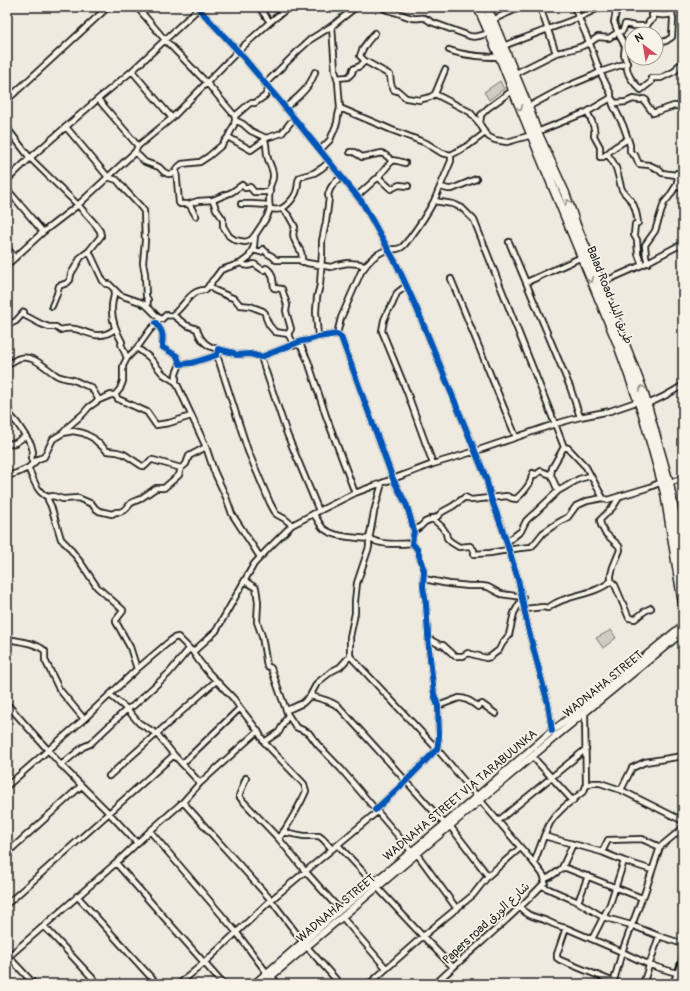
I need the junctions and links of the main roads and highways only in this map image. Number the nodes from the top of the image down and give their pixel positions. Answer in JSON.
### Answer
{"nodes":[{"id":1,"x":478,"y":7,"type":"edge"},
{"id":2,"x":487,"y":7,"type":"edge"},
{"id":3,"x":534,"y":133,"type":"junction"},
{"id":4,"x":665,"y":482,"type":"junction"},
{"id":5,"x":682,"y":550,"type":"edge"},
{"id":6,"x":683,"y":562,"type":"edge"},
{"id":7,"x":683,"y":604,"type":"edge"},
{"id":8,"x":683,"y":625,"type":"edge"},
{"id":9,"x":683,"y":632,"type":"edge"},
{"id":10,"x":476,"y":801,"type":"junction"},
{"id":11,"x":376,"y":885,"type":"junction"},
{"id":12,"x":305,"y":945,"type":"junction"},
{"id":13,"x":269,"y":974,"type":"junction"},
{"id":14,"x":254,"y":984,"type":"edge"},
{"id":15,"x":262,"y":984,"type":"edge"}],
"edges":[{"from":1,"to":3,"type":"highway","name":"Balad Road طريق البلد","one_way":true},
{"from":2,"to":3,"type":"highway","name":"Balad Road طريق البلد"},
{"from":3,"to":4,"type":"highway","name":"Balad Road طريق البلد","one_way":true},
{"from":4,"to":3,"type":"highway","name":"Balad Road طريق البلد","one_way":true},
{"from":4,"to":5,"type":"highway","name":"Balad Road طريق البلد"},
{"from":4,"to":7,"type":"highway","name":"Balad Road طريق البلد"},
{"from":5,"to":6,"type":"highway","name":"Balad Road طريق البلد"},
{"from":8,"to":10,"type":"main road","name":"WADNAHA STREET VIA TARABUUNKA"},
{"from":9,"to":10,"type":"main road","name":"WADNAHA STREET"},
{"from":10,"to":11,"type":"main road","name":"WADNAHA STREET"},
{"from":11,"to":12,"type":"main road","name":"WADNAHA STREET"},
{"from":11,"to":12,"type":"main road"},
{"from":12,"to":13,"type":"main road","name":"WADNAHA STREET"},
{"from":13,"to":14,"type":"main road"},
{"from":13,"to":15,"type":"main road","name":"WADNAHA STREET"}]}
